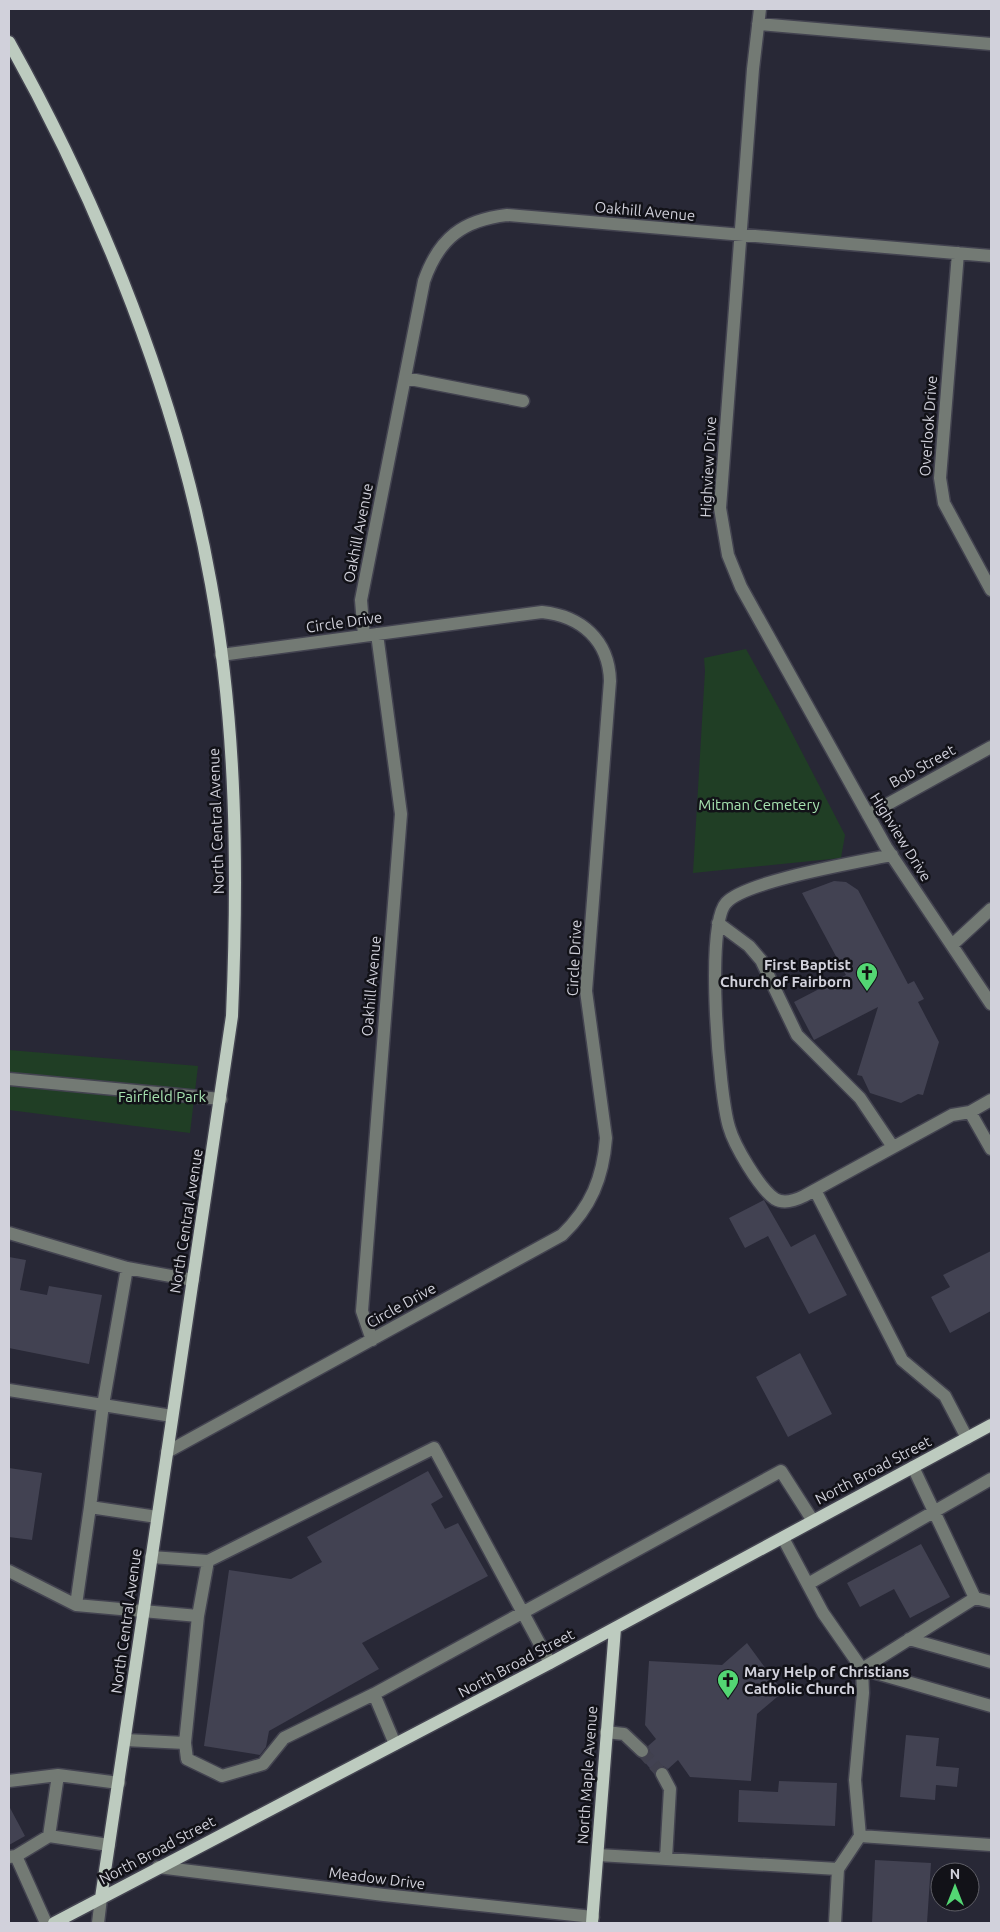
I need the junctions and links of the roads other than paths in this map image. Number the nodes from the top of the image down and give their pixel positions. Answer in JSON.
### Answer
{"nodes":[{"id":1,"x":760,"y":9,"type":"edge"},
{"id":2,"x":758,"y":24,"type":"junction"},
{"id":3,"x":9,"y":42,"type":"edge"},
{"id":4,"x":991,"y":44,"type":"edge"},
{"id":5,"x":741,"y":235,"type":"junction"},
{"id":6,"x":958,"y":253,"type":"junction"},
{"id":7,"x":991,"y":256,"type":"edge"},
{"id":8,"x":405,"y":378,"type":"junction"},
{"id":9,"x":523,"y":401,"type":"dead end"},
{"id":10,"x":991,"y":590,"type":"edge"},
{"id":11,"x":370,"y":635,"type":"junction"},
{"id":12,"x":221,"y":655,"type":"junction"},
{"id":13,"x":991,"y":747,"type":"edge"},
{"id":14,"x":868,"y":815,"type":"junction"},
{"id":15,"x":892,"y":855,"type":"junction"},
{"id":16,"x":991,"y":909,"type":"edge"},
{"id":17,"x":718,"y":923,"type":"junction"},
{"id":18,"x":952,"y":945,"type":"junction"},
{"id":19,"x":991,"y":1004,"type":"edge"},
{"id":20,"x":9,"y":1079,"type":"edge"},
{"id":21,"x":221,"y":1099,"type":"junction"},
{"id":22,"x":991,"y":1100,"type":"edge"},
{"id":23,"x":970,"y":1112,"type":"junction"},
{"id":24,"x":893,"y":1148,"type":"junction"},
{"id":25,"x":991,"y":1148,"type":"edge"},
{"id":26,"x":815,"y":1190,"type":"junction"},
{"id":27,"x":9,"y":1233,"type":"edge"},
{"id":28,"x":128,"y":1268,"type":"junction"},
{"id":29,"x":193,"y":1280,"type":"junction"},
{"id":30,"x":372,"y":1340,"type":"junction"},
{"id":31,"x":9,"y":1390,"type":"edge"},
{"id":32,"x":103,"y":1405,"type":"junction"},
{"id":33,"x":172,"y":1416,"type":"junction"},
{"id":34,"x":991,"y":1425,"type":"edge"},
{"id":35,"x":967,"y":1438,"type":"junction"},
{"id":36,"x":167,"y":1452,"type":"junction"},
{"id":37,"x":913,"y":1467,"type":"junction"},
{"id":38,"x":991,"y":1479,"type":"edge"},
{"id":39,"x":90,"y":1507,"type":"junction"},
{"id":40,"x":935,"y":1510,"type":"junction"},
{"id":41,"x":157,"y":1516,"type":"junction"},
{"id":42,"x":813,"y":1521,"type":"junction"},
{"id":43,"x":783,"y":1538,"type":"junction"},
{"id":44,"x":151,"y":1557,"type":"junction"},
{"id":45,"x":208,"y":1561,"type":"junction"},
{"id":46,"x":9,"y":1571,"type":"edge"},
{"id":47,"x":808,"y":1584,"type":"junction"},
{"id":48,"x":975,"y":1598,"type":"junction"},
{"id":49,"x":991,"y":1602,"type":"edge"},
{"id":50,"x":76,"y":1604,"type":"junction"},
{"id":51,"x":143,"y":1612,"type":"junction"},
{"id":52,"x":522,"y":1612,"type":"junction"},
{"id":53,"x":198,"y":1616,"type":"junction"},
{"id":54,"x":615,"y":1628,"type":"junction"},
{"id":55,"x":909,"y":1639,"type":"junction"},
{"id":56,"x":991,"y":1662,"type":"edge"},
{"id":57,"x":550,"y":1663,"type":"junction"},
{"id":58,"x":862,"y":1669,"type":"junction"},
{"id":59,"x":374,"y":1694,"type":"junction"},
{"id":60,"x":991,"y":1706,"type":"edge"},
{"id":61,"x":606,"y":1732,"type":"junction"},
{"id":62,"x":125,"y":1740,"type":"junction"},
{"id":63,"x":185,"y":1743,"type":"junction"},
{"id":64,"x":395,"y":1744,"type":"junction"},
{"id":65,"x":642,"y":1751,"type":"tunnel mouth"},
{"id":66,"x":662,"y":1774,"type":"tunnel mouth"},
{"id":67,"x":58,"y":1775,"type":"junction"},
{"id":68,"x":9,"y":1781,"type":"edge"},
{"id":69,"x":119,"y":1783,"type":"junction"},
{"id":70,"x":48,"y":1836,"type":"junction"},
{"id":71,"x":860,"y":1836,"type":"junction"},
{"id":72,"x":109,"y":1845,"type":"junction"},
{"id":73,"x":991,"y":1845,"type":"edge"},
{"id":74,"x":598,"y":1855,"type":"junction"},
{"id":75,"x":12,"y":1857,"type":"edge"},
{"id":76,"x":666,"y":1859,"type":"junction"},
{"id":77,"x":158,"y":1867,"type":"junction"},
{"id":78,"x":838,"y":1870,"type":"junction"},
{"id":79,"x":101,"y":1898,"type":"junction"},
{"id":80,"x":593,"y":1920,"type":"edge"},
{"id":81,"x":46,"y":1923,"type":"edge"},
{"id":82,"x":54,"y":1923,"type":"edge"},
{"id":83,"x":98,"y":1923,"type":"edge"},
{"id":84,"x":835,"y":1923,"type":"edge"}],
"edges":[{"from":1,"to":2,"type":"street","name":"Highview Drive"},
{"from":2,"to":4,"type":"street"},
{"from":2,"to":5,"type":"street","name":"Highview Drive"},
{"from":3,"to":12,"type":"main road","name":"North Central Avenue"},
{"from":5,"to":6,"type":"street","name":"Oakhill Avenue"},
{"from":5,"to":8,"type":"street","name":"Oakhill Avenue"},
{"from":5,"to":14,"type":"street","name":"Highview Drive"},
{"from":6,"to":7,"type":"street","name":"Oakhill Avenue"},
{"from":6,"to":10,"type":"street","name":"Overlook Drive"},
{"from":8,"to":9,"type":"street"},
{"from":8,"to":11,"type":"street","name":"Oakhill Avenue"},
{"from":11,"to":12,"type":"street","name":"Circle Drive"},
{"from":11,"to":30,"type":"street","name":"Oakhill Avenue"},
{"from":11,"to":30,"type":"street","name":"Circle Drive"},
{"from":12,"to":21,"type":"main road","name":"North Central Avenue"},
{"from":13,"to":14,"type":"street","name":"Bob Street"},
{"from":14,"to":15,"type":"street","name":"Highview Drive"},
{"from":15,"to":17,"type":"street"},
{"from":15,"to":18,"type":"street","name":"Highview Drive"},
{"from":16,"to":18,"type":"street"},
{"from":17,"to":24,"type":"street"},
{"from":17,"to":26,"type":"street"},
{"from":18,"to":19,"type":"street","name":"Highview Drive"},
{"from":20,"to":21,"type":"street"},
{"from":21,"to":29,"type":"main road","name":"North Central Avenue"},
{"from":22,"to":23,"type":"street"},
{"from":23,"to":24,"type":"street"},
{"from":23,"to":25,"type":"street"},
{"from":24,"to":26,"type":"street"},
{"from":26,"to":35,"type":"street"},
{"from":27,"to":28,"type":"street"},
{"from":28,"to":29,"type":"street"},
{"from":28,"to":32,"type":"street"},
{"from":29,"to":33,"type":"main road","name":"North Central Avenue"},
{"from":30,"to":36,"type":"street","name":"Circle Drive"},
{"from":31,"to":32,"type":"street"},
{"from":32,"to":33,"type":"street"},
{"from":32,"to":39,"type":"street"},
{"from":33,"to":36,"type":"main road","name":"North Central Avenue"},
{"from":34,"to":35,"type":"main road","name":"North Broad Street"},
{"from":35,"to":37,"type":"main road","name":"North Broad Street"},
{"from":36,"to":41,"type":"main road","name":"North Central Avenue"},
{"from":37,"to":40,"type":"street"},
{"from":37,"to":42,"type":"main road","name":"North Broad Street"},
{"from":38,"to":40,"type":"street"},
{"from":39,"to":41,"type":"street"},
{"from":39,"to":50,"type":"street"},
{"from":40,"to":47,"type":"street"},
{"from":40,"to":48,"type":"street"},
{"from":41,"to":44,"type":"main road","name":"North Central Avenue"},
{"from":42,"to":43,"type":"main road","name":"North Broad Street"},
{"from":42,"to":52,"type":"street"},
{"from":43,"to":47,"type":"street"},
{"from":43,"to":54,"type":"main road","name":"North Broad Street"},
{"from":44,"to":45,"type":"street"},
{"from":44,"to":51,"type":"main road","name":"North Central Avenue"},
{"from":45,"to":52,"type":"street"},
{"from":45,"to":53,"type":"street"},
{"from":46,"to":50,"type":"street"},
{"from":47,"to":58,"type":"street"},
{"from":48,"to":49,"type":"street"},
{"from":48,"to":55,"type":"street"},
{"from":50,"to":51,"type":"street"},
{"from":51,"to":53,"type":"street"},
{"from":51,"to":62,"type":"main road","name":"North Central Avenue"},
{"from":52,"to":57,"type":"street"},
{"from":52,"to":59,"type":"street"},
{"from":53,"to":63,"type":"street"},
{"from":54,"to":57,"type":"main road","name":"North Broad Street"},
{"from":54,"to":61,"type":"main road","name":"North Maple Avenue"},
{"from":55,"to":56,"type":"street"},
{"from":55,"to":58,"type":"street"},
{"from":57,"to":64,"type":"main road","name":"North Broad Street"},
{"from":58,"to":60,"type":"street"},
{"from":58,"to":71,"type":"street"},
{"from":59,"to":63,"type":"street"},
{"from":59,"to":64,"type":"street"},
{"from":61,"to":65,"type":"street"},
{"from":61,"to":74,"type":"main road","name":"North Maple Avenue"},
{"from":62,"to":63,"type":"street"},
{"from":62,"to":69,"type":"main road","name":"North Central Avenue"},
{"from":64,"to":77,"type":"main road","name":"North Broad Street"},
{"from":66,"to":76,"type":"street"},
{"from":67,"to":68,"type":"street"},
{"from":67,"to":69,"type":"street"},
{"from":67,"to":70,"type":"street"},
{"from":69,"to":72,"type":"main road","name":"North Central Avenue"},
{"from":70,"to":72,"type":"street"},
{"from":70,"to":75,"type":"street"},
{"from":71,"to":73,"type":"street"},
{"from":71,"to":78,"type":"street"},
{"from":72,"to":79,"type":"main road","name":"North Central Avenue"},
{"from":74,"to":76,"type":"street"},
{"from":74,"to":80,"type":"main road","name":"North Maple Avenue"},
{"from":75,"to":81,"type":"street"},
{"from":76,"to":78,"type":"street"},
{"from":77,"to":79,"type":"main road","name":"North Broad Street"},
{"from":77,"to":80,"type":"street","name":"Meadow Drive"},
{"from":78,"to":84,"type":"street"},
{"from":79,"to":82,"type":"main road","name":"North Broad Street"},
{"from":79,"to":83,"type":"street","name":"North Central Avenue"}]}
